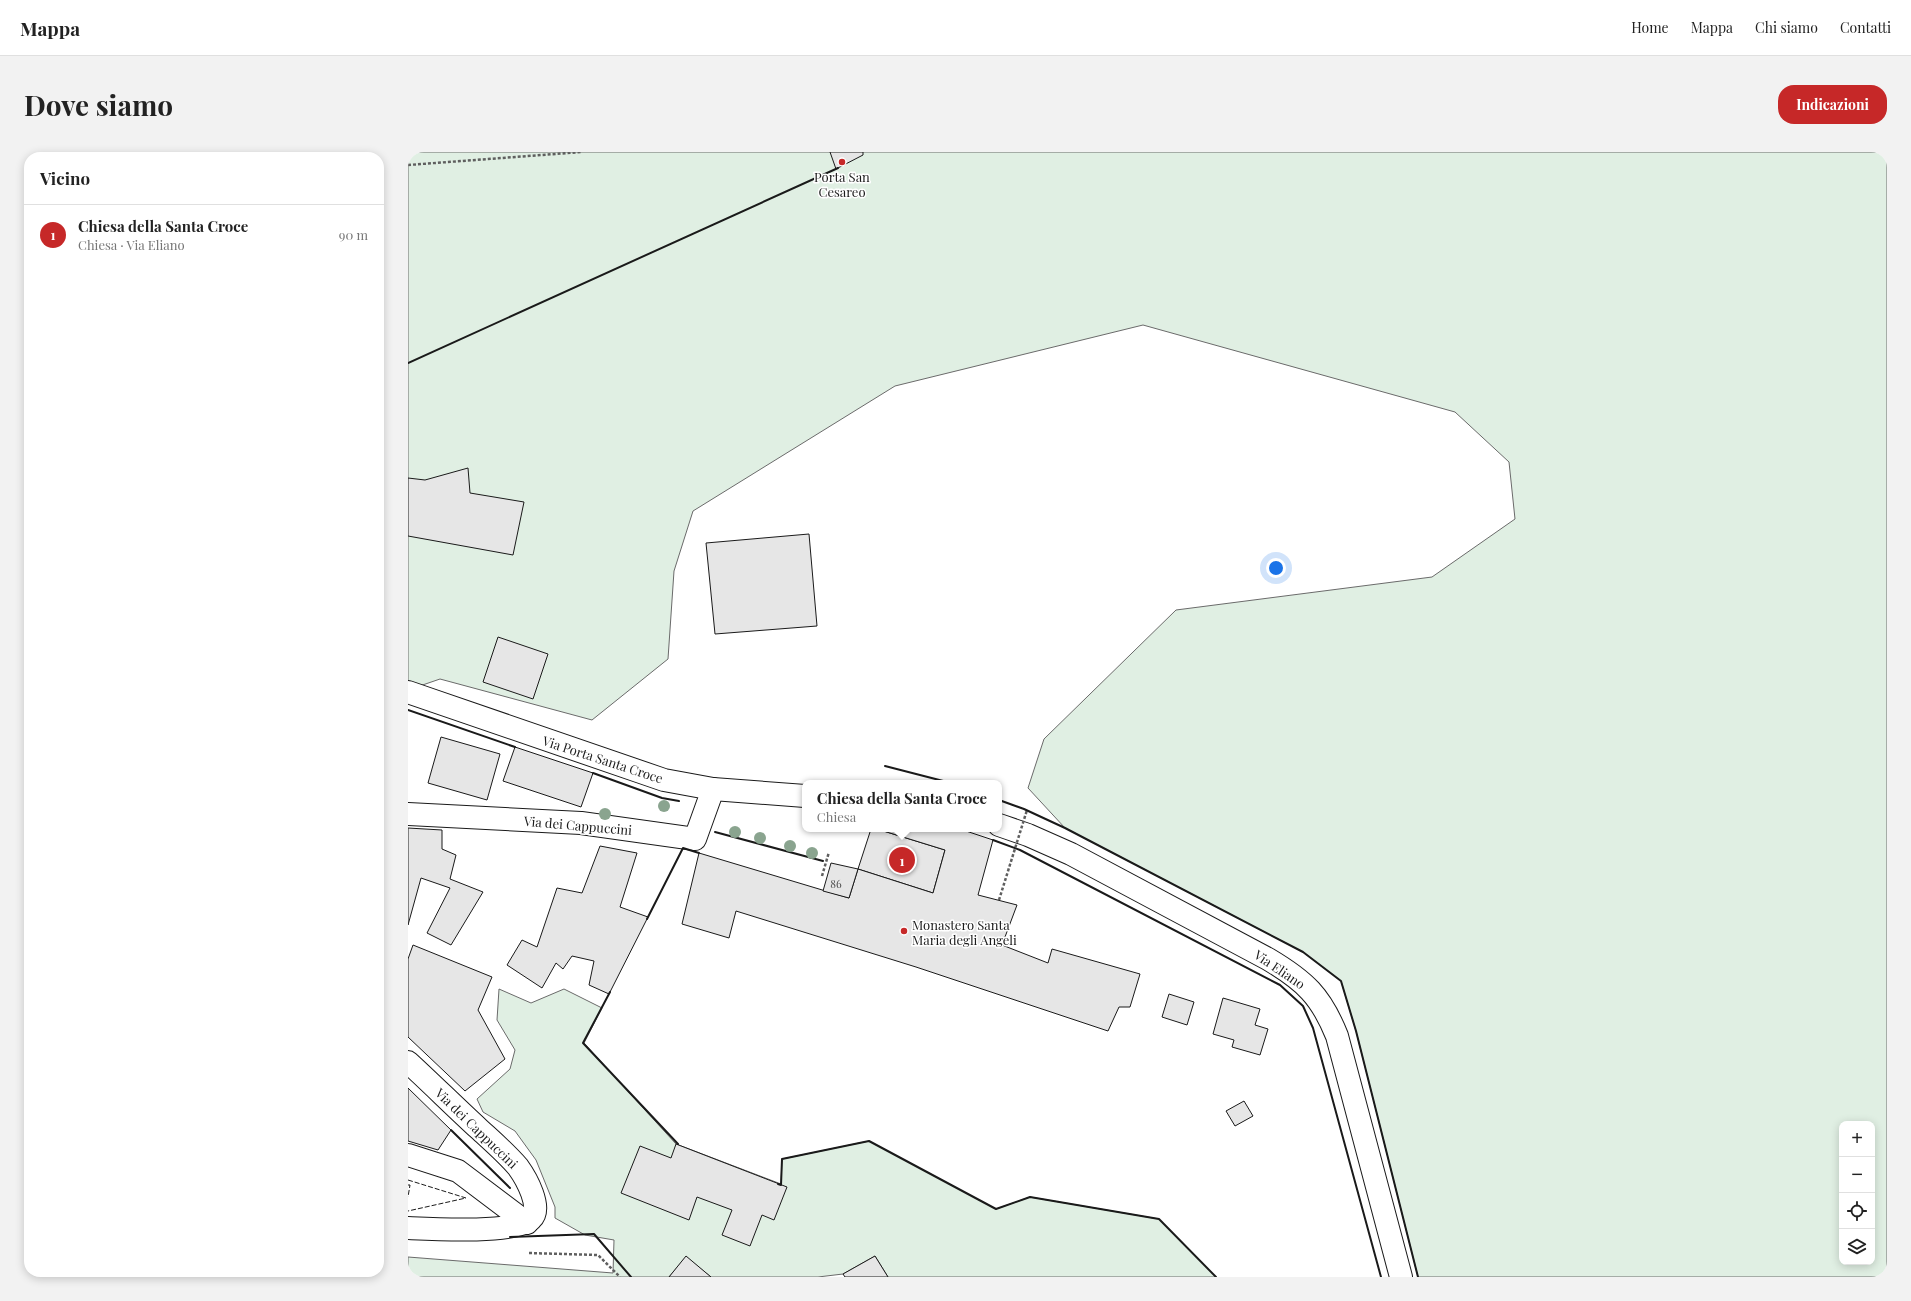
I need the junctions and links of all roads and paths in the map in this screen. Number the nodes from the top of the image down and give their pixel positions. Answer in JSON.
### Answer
{"nodes":[{"id":1,"x":581,"y":152,"type":"edge"},
{"id":2,"x":408,"y":165,"type":"edge"},
{"id":3,"x":408,"y":692,"type":"edge"},
{"id":4,"x":713,"y":789,"type":"junction"},
{"id":5,"x":802,"y":796,"type":"edge"},
{"id":6,"x":1027,"y":810,"type":"dead end"},
{"id":7,"x":408,"y":814,"type":"edge"},
{"id":8,"x":1002,"y":826,"type":"edge"},
{"id":9,"x":829,"y":852,"type":"dead end"},
{"id":10,"x":822,"y":876,"type":"dead end"},
{"id":11,"x":999,"y":900,"type":"dead end"},
{"id":12,"x":408,"y":1062,"type":"edge"},
{"id":13,"x":408,"y":1155,"type":"edge"},
{"id":14,"x":527,"y":1223,"type":"junction"},
{"id":15,"x":408,"y":1228,"type":"edge"},
{"id":16,"x":526,"y":1253,"type":"dead end"},
{"id":17,"x":620,"y":1277,"type":"edge"},
{"id":18,"x":1401,"y":1277,"type":"edge"}],
"edges":[{"from":1,"to":2,"type":"path"},
{"from":3,"to":4,"type":"street","name":"Via Porta Santa Croce"},
{"from":4,"to":5,"type":"street","name":"Via Porta Santa Croce"},
{"from":4,"to":7,"type":"street","name":"Via dei Cappuccini"},
{"from":6,"to":11,"type":"path","bridge":true},
{"from":8,"to":18,"type":"street","name":"Via Eliano"},
{"from":9,"to":10,"type":"path"},
{"from":12,"to":14,"type":"street","name":"Via dei Cappuccini"},
{"from":13,"to":14,"type":"street"},
{"from":14,"to":15,"type":"street"},
{"from":16,"to":17,"type":"path"}]}
